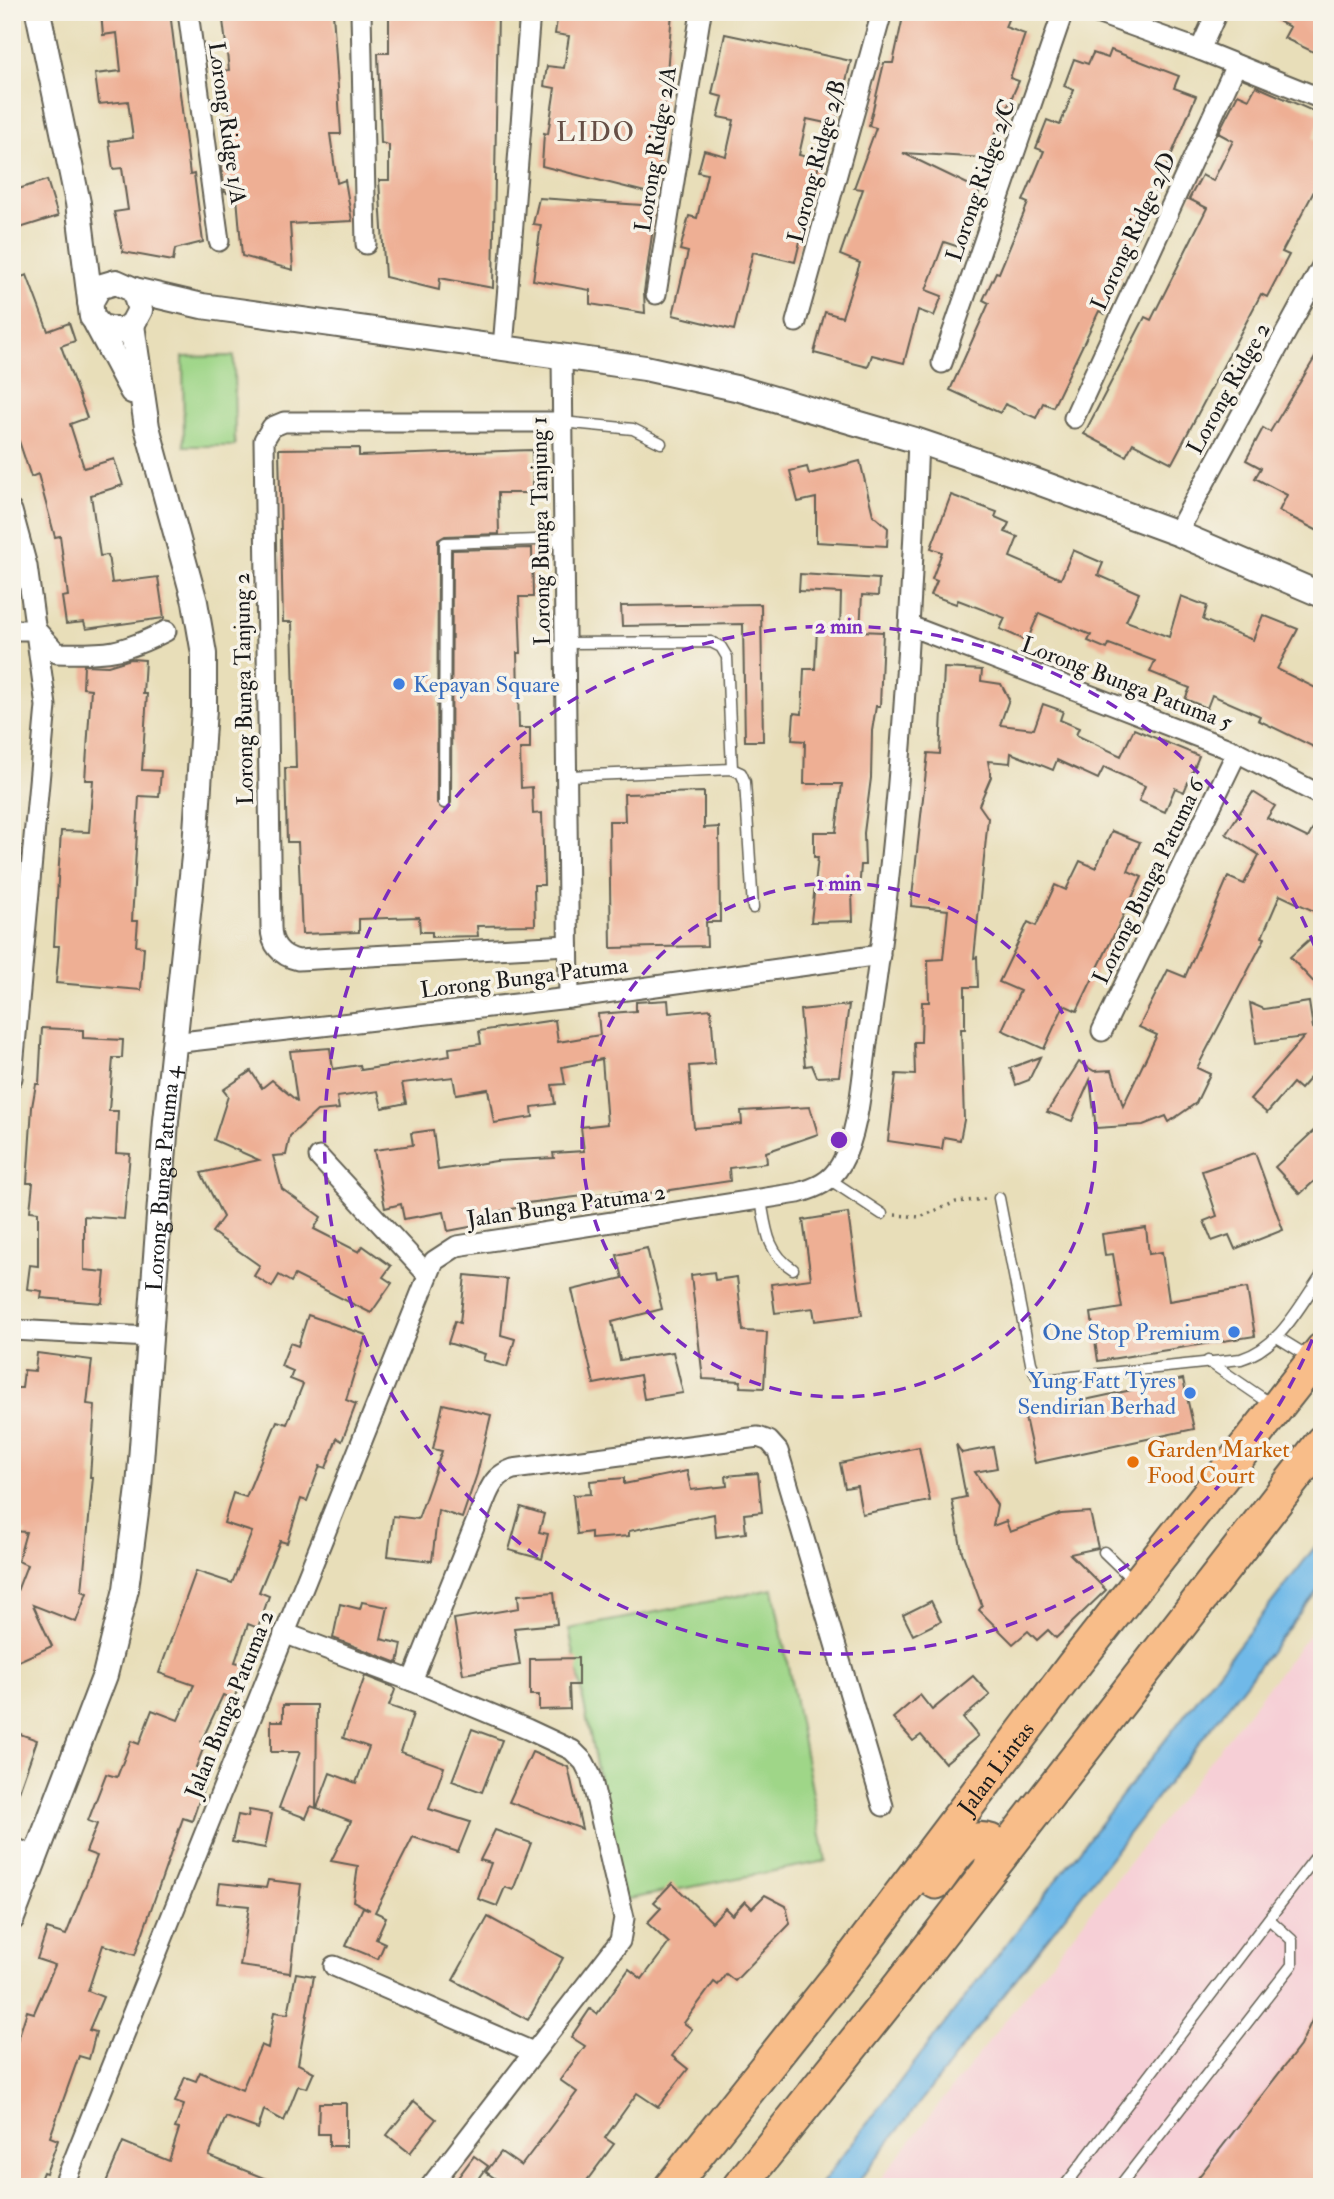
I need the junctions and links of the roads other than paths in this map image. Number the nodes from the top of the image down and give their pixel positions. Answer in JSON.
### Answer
{"nodes":[{"id":1,"x":38,"y":12,"type":"edge"},
{"id":2,"x":188,"y":12,"type":"edge"},
{"id":3,"x":361,"y":12,"type":"edge"},
{"id":4,"x":530,"y":12,"type":"edge"},
{"id":5,"x":701,"y":12,"type":"edge"},
{"id":6,"x":882,"y":12,"type":"edge"},
{"id":7,"x":1063,"y":12,"type":"edge"},
{"id":8,"x":1094,"y":12,"type":"edge"},
{"id":9,"x":1217,"y":12,"type":"edge"},
{"id":10,"x":1200,"y":50,"type":"junction"},
{"id":11,"x":1236,"y":65,"type":"junction"},
{"id":12,"x":1322,"y":99,"type":"edge"},
{"id":13,"x":78,"y":203,"type":"junction"},
{"id":14,"x":219,"y":241,"type":"dead end"},
{"id":15,"x":366,"y":244,"type":"dead end"},
{"id":16,"x":1322,"y":266,"type":"edge"},
{"id":17,"x":128,"y":287,"type":"junction"},
{"id":18,"x":656,"y":294,"type":"dead end"},
{"id":19,"x":202,"y":306,"type":"junction"},
{"id":20,"x":93,"y":313,"type":"junction"},
{"id":21,"x":135,"y":321,"type":"junction"},
{"id":22,"x":796,"y":322,"type":"dead end"},
{"id":23,"x":503,"y":348,"type":"junction"},
{"id":24,"x":562,"y":357,"type":"junction"},
{"id":25,"x":942,"y":363,"type":"dead end"},
{"id":26,"x":1074,"y":418,"type":"dead end"},
{"id":27,"x":562,"y":422,"type":"junction"},
{"id":28,"x":147,"y":427,"type":"junction"},
{"id":29,"x":918,"y":441,"type":"junction"},
{"id":30,"x":661,"y":443,"type":"dead end"},
{"id":31,"x":12,"y":511,"type":"edge"},
{"id":32,"x":1177,"y":533,"type":"junction"},
{"id":33,"x":565,"y":539,"type":"junction"},
{"id":34,"x":1322,"y":595,"type":"edge"},
{"id":35,"x":911,"y":626,"type":"junction"},
{"id":36,"x":12,"y":630,"type":"edge"},
{"id":37,"x":36,"y":630,"type":"junction"},
{"id":38,"x":166,"y":631,"type":"dead end"},
{"id":39,"x":566,"y":643,"type":"junction"},
{"id":40,"x":1237,"y":752,"type":"junction"},
{"id":41,"x":732,"y":769,"type":"junction"},
{"id":42,"x":569,"y":776,"type":"junction"},
{"id":43,"x":1322,"y":796,"type":"edge"},
{"id":44,"x":444,"y":803,"type":"dead end"},
{"id":45,"x":752,"y":908,"type":"dead end"},
{"id":46,"x":568,"y":945,"type":"junction"},
{"id":47,"x":880,"y":955,"type":"junction"},
{"id":48,"x":569,"y":998,"type":"junction"},
{"id":49,"x":1102,"y":1031,"type":"dead end"},
{"id":50,"x":173,"y":1043,"type":"junction"},
{"id":51,"x":12,"y":1078,"type":"edge"},
{"id":52,"x":319,"y":1157,"type":"dead end"},
{"id":53,"x":830,"y":1179,"type":"junction"},
{"id":54,"x":999,"y":1198,"type":"road end"},
{"id":55,"x":761,"y":1200,"type":"junction"},
{"id":56,"x":882,"y":1214,"type":"road end"},
{"id":57,"x":793,"y":1269,"type":"dead end"},
{"id":58,"x":427,"y":1274,"type":"junction"},
{"id":59,"x":1322,"y":1275,"type":"edge"},
{"id":60,"x":12,"y":1330,"type":"edge"},
{"id":61,"x":150,"y":1337,"type":"junction"},
{"id":62,"x":1278,"y":1337,"type":"junction"},
{"id":63,"x":1318,"y":1355,"type":"edge"},
{"id":64,"x":1208,"y":1361,"type":"junction"},
{"id":65,"x":1276,"y":1408,"type":"junction"},
{"id":66,"x":1322,"y":1442,"type":"edge"},
{"id":67,"x":1104,"y":1552,"type":"dead end"},
{"id":68,"x":1138,"y":1586,"type":"junction"},
{"id":69,"x":284,"y":1633,"type":"junction"},
{"id":70,"x":412,"y":1681,"type":"junction"},
{"id":71,"x":883,"y":1806,"type":"dead end"},
{"id":72,"x":12,"y":1847,"type":"edge"},
{"id":73,"x":1322,"y":1849,"type":"edge"},
{"id":74,"x":36,"y":1857,"type":"junction"},
{"id":75,"x":990,"y":1869,"type":"junction"},
{"id":76,"x":12,"y":1918,"type":"edge"},
{"id":77,"x":1269,"y":1919,"type":"junction"},
{"id":78,"x":856,"y":1952,"type":"junction"},
{"id":79,"x":334,"y":1966,"type":"dead end"},
{"id":80,"x":533,"y":2052,"type":"junction"},
{"id":81,"x":63,"y":2187,"type":"edge"},
{"id":82,"x":430,"y":2187,"type":"edge"},
{"id":83,"x":671,"y":2187,"type":"edge"},
{"id":84,"x":739,"y":2187,"type":"edge"},
{"id":85,"x":1063,"y":2187,"type":"edge"},
{"id":86,"x":1119,"y":2187,"type":"edge"}],
"edges":[{"from":1,"to":13,"type":"street"},
{"from":2,"to":14,"type":"street","name":"Lorong Ridge 1/A"},
{"from":3,"to":15,"type":"street"},
{"from":4,"to":23,"type":"street"},
{"from":5,"to":18,"type":"street","name":"Lorong Ridge 2/A"},
{"from":6,"to":22,"type":"street","name":"Lorong Ridge 2/B"},
{"from":7,"to":25,"type":"street","name":"Lorong Ridge 2/C"},
{"from":8,"to":10,"type":"street"},
{"from":9,"to":10,"type":"street"},
{"from":10,"to":11,"type":"street"},
{"from":11,"to":12,"type":"street"},
{"from":11,"to":26,"type":"street","name":"Lorong Ridge 2/D"},
{"from":13,"to":17,"type":"street"},
{"from":13,"to":20,"type":"street"},
{"from":16,"to":32,"type":"street","name":"Lorong Ridge 2"},
{"from":17,"to":19,"type":"street"},
{"from":17,"to":20,"type":"street"},
{"from":17,"to":21,"type":"street"},
{"from":19,"to":21,"type":"street"},
{"from":19,"to":23,"type":"street"},
{"from":20,"to":21,"type":"street"},
{"from":20,"to":28,"type":"street"},
{"from":21,"to":28,"type":"street"},
{"from":23,"to":24,"type":"street"},
{"from":24,"to":27,"type":"street","name":"Lorong Bunga Tanjung 1"},
{"from":24,"to":29,"type":"street"},
{"from":27,"to":30,"type":"lane"},
{"from":27,"to":33,"type":"street","name":"Lorong Bunga Tanjung 1"},
{"from":27,"to":46,"type":"street","name":"Lorong Bunga Tanjung 2"},
{"from":28,"to":50,"type":"street","name":"Lorong Bunga Patuma 4"},
{"from":29,"to":32,"type":"street"},
{"from":29,"to":35,"type":"street"},
{"from":31,"to":37,"type":"street"},
{"from":32,"to":34,"type":"street"},
{"from":33,"to":39,"type":"street","name":"Lorong Bunga Tanjung 1"},
{"from":33,"to":44,"type":"lane"},
{"from":35,"to":40,"type":"street","name":"Lorong Bunga Patuma 5"},
{"from":35,"to":47,"type":"street"},
{"from":36,"to":37,"type":"street"},
{"from":37,"to":38,"type":"street"},
{"from":37,"to":51,"type":"street"},
{"from":39,"to":41,"type":"lane"},
{"from":39,"to":42,"type":"street","name":"Lorong Bunga Tanjung 1"},
{"from":40,"to":43,"type":"street","name":"Lorong Bunga Patuma 5"},
{"from":40,"to":49,"type":"street","name":"Lorong Bunga Patuma 6"},
{"from":41,"to":42,"type":"lane"},
{"from":41,"to":45,"type":"lane"},
{"from":42,"to":46,"type":"street","name":"Lorong Bunga Tanjung 1"},
{"from":46,"to":48,"type":"street","name":"Lorong Bunga Tanjung 1"},
{"from":47,"to":48,"type":"street","name":"Lorong Bunga Patuma"},
{"from":47,"to":53,"type":"street"},
{"from":48,"to":50,"type":"street","name":"Lorong Bunga Patuma"},
{"from":50,"to":61,"type":"street","name":"Lorong Bunga Patuma 4"},
{"from":52,"to":58,"type":"street"},
{"from":53,"to":55,"type":"street","name":"Jalan Bunga Patuma 2"},
{"from":53,"to":56,"type":"lane"},
{"from":54,"to":64,"type":"lane"},
{"from":55,"to":57,"type":"lane"},
{"from":55,"to":58,"type":"street","name":"Jalan Bunga Patuma 2"},
{"from":58,"to":69,"type":"street","name":"Jalan Bunga Patuma 2"},
{"from":59,"to":62,"type":"lane"},
{"from":60,"to":61,"type":"street"},
{"from":61,"to":74,"type":"street","name":"Lorong Bunga Patuma 4"},
{"from":62,"to":63,"type":"lane"},
{"from":62,"to":64,"type":"lane"},
{"from":63,"to":65,"type":"highway","name":"Jalan Lintas"},
{"from":64,"to":65,"type":"lane"},
{"from":65,"to":68,"type":"highway","name":"Jalan Lintas"},
{"from":66,"to":75,"type":"highway"},
{"from":67,"to":68,"type":"lane"},
{"from":68,"to":78,"type":"highway","name":"Jalan Lintas"},
{"from":69,"to":70,"type":"street"},
{"from":69,"to":81,"type":"street","name":"Jalan Bunga Patuma 2"},
{"from":70,"to":71,"type":"street"},
{"from":70,"to":80,"type":"street"},
{"from":72,"to":74,"type":"street"},
{"from":73,"to":77,"type":"lane"},
{"from":74,"to":76,"type":"street","name":"Lorong Bunga Patuma 4"},
{"from":75,"to":78,"type":"highway"},
{"from":75,"to":84,"type":"highway"},
{"from":77,"to":85,"type":"lane"},
{"from":77,"to":86,"type":"lane"},
{"from":78,"to":83,"type":"highway","name":"Jalan Lintas"},
{"from":79,"to":80,"type":"street"},
{"from":80,"to":82,"type":"street"}]}
